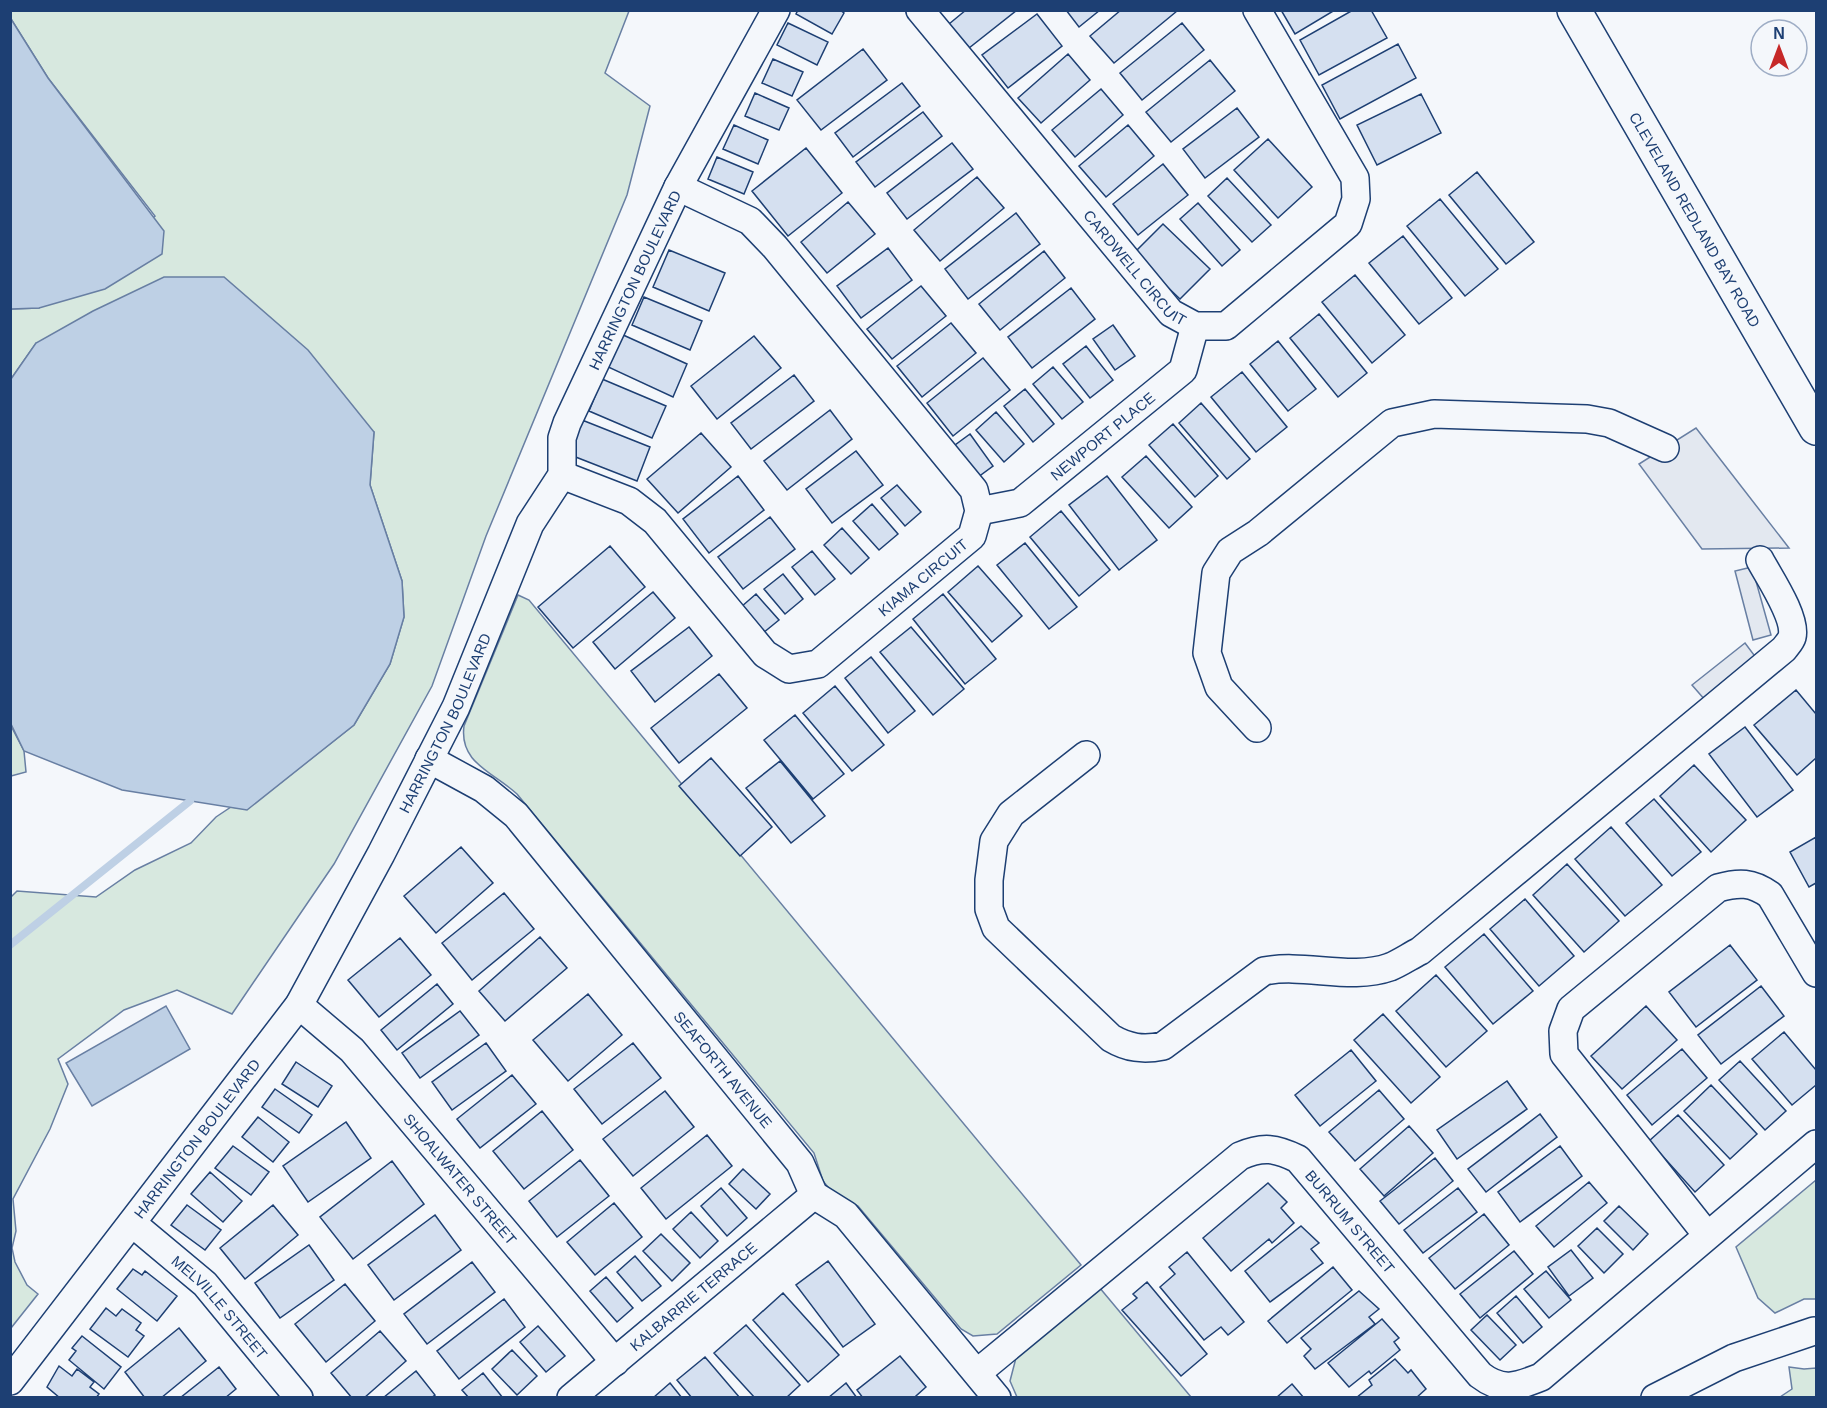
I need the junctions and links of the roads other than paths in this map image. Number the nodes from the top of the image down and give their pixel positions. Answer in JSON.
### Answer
{"nodes":[{"id":1,"x":776,"y":10,"type":"edge"},
{"id":2,"x":920,"y":10,"type":"edge"},
{"id":3,"x":1257,"y":10,"type":"edge"},
{"id":4,"x":1574,"y":10,"type":"edge"},
{"id":5,"x":678,"y":187,"type":"junction"},
{"id":6,"x":1195,"y":326,"type":"junction"},
{"id":7,"x":1816,"y":428,"type":"edge"},
{"id":8,"x":1665,"y":447,"type":"dead end"},
{"id":9,"x":562,"y":475,"type":"junction"},
{"id":10,"x":979,"y":511,"type":"junction"},
{"id":11,"x":1760,"y":560,"type":"dead end"},
{"id":12,"x":1257,"y":728,"type":"dead end"},
{"id":13,"x":1086,"y":755,"type":"dead end"},
{"id":14,"x":429,"y":759,"type":"junction"},
{"id":15,"x":1816,"y":974,"type":"edge"},
{"id":16,"x":299,"y":1005,"type":"junction"},
{"id":17,"x":1816,"y":1144,"type":"edge"},
{"id":18,"x":814,"y":1195,"type":"junction"},
{"id":19,"x":132,"y":1223,"type":"junction"},
{"id":20,"x":1707,"y":1235,"type":"junction"},
{"id":21,"x":1814,"y":1331,"type":"dead end"},
{"id":22,"x":615,"y":1362,"type":"junction"},
{"id":23,"x":977,"y":1373,"type":"junction"},
{"id":24,"x":10,"y":1381,"type":"edge"},
{"id":25,"x":299,"y":1398,"type":"edge"},
{"id":26,"x":571,"y":1398,"type":"edge"},
{"id":27,"x":997,"y":1398,"type":"edge"},
{"id":28,"x":1655,"y":1398,"type":"edge"}],
"edges":[{"from":1,"to":5,"type":"street","name":"HARRINGTON BOULEVARD"},
{"from":2,"to":6,"type":"street","name":"CARDWELL CIRCUIT"},
{"from":3,"to":6,"type":"street","name":"CARDWELL CIRCUIT"},
{"from":4,"to":7,"type":"highway","name":"CLEVELAND REDLAND BAY ROAD"},
{"from":5,"to":9,"type":"street","name":"HARRINGTON BOULEVARD"},
{"from":5,"to":10,"type":"street"},
{"from":6,"to":10,"type":"street","name":"NEWPORT PLACE"},
{"from":8,"to":12,"type":"street"},
{"from":9,"to":10,"type":"street","name":"KIAMA CIRCUIT"},
{"from":9,"to":14,"type":"street","name":"HARRINGTON BOULEVARD"},
{"from":11,"to":13,"type":"street"},
{"from":14,"to":16,"type":"street","name":"HARRINGTON BOULEVARD"},
{"from":14,"to":18,"type":"street","name":"SEAFORTH AVENUE"},
{"from":15,"to":20,"type":"street"},
{"from":16,"to":19,"type":"street","name":"HARRINGTON BOULEVARD"},
{"from":16,"to":22,"type":"street","name":"SHOALWATER STREET"},
{"from":17,"to":20,"type":"street","name":"BURRUM STREET"},
{"from":18,"to":22,"type":"street","name":"KALBARRIE TERRACE"},
{"from":18,"to":23,"type":"street"},
{"from":19,"to":24,"type":"street","name":"HARRINGTON BOULEVARD"},
{"from":19,"to":25,"type":"street","name":"MELVILLE STREET"},
{"from":20,"to":23,"type":"street","name":"BURRUM STREET"},
{"from":21,"to":28,"type":"street"},
{"from":22,"to":26,"type":"street","name":"KALBARRIE TERRACE"},
{"from":23,"to":27,"type":"street"}]}
